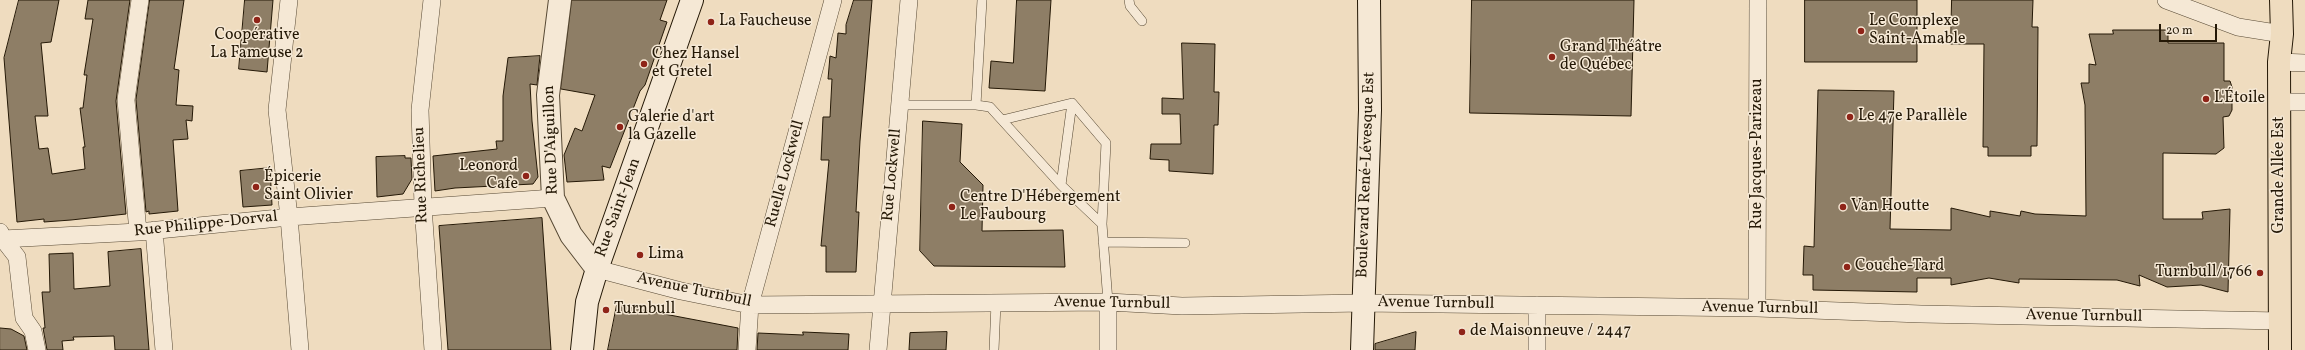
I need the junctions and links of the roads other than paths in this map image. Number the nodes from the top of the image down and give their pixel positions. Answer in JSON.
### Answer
{"nodes":[{"id":1,"x":140,"y":0,"type":"edge"},
{"id":2,"x":289,"y":0,"type":"edge"},
{"id":3,"x":432,"y":0,"type":"edge"},
{"id":4,"x":560,"y":0,"type":"edge"},
{"id":5,"x":692,"y":0,"type":"edge"},
{"id":6,"x":833,"y":0,"type":"edge"},
{"id":7,"x":908,"y":0,"type":"edge"},
{"id":8,"x":982,"y":0,"type":"edge"},
{"id":9,"x":1129,"y":0,"type":"edge"},
{"id":10,"x":1369,"y":0,"type":"edge"},
{"id":11,"x":1758,"y":0,"type":"edge"},
{"id":12,"x":2166,"y":0,"type":"edge"},
{"id":13,"x":2281,"y":0,"type":"edge"},
{"id":14,"x":1142,"y":21,"type":"dead end"},
{"id":15,"x":2282,"y":34,"type":"junction"},
{"id":16,"x":2279,"y":62,"type":"junction"},
{"id":17,"x":2305,"y":63,"type":"edge"},
{"id":18,"x":2279,"y":102,"type":"junction"},
{"id":19,"x":2305,"y":102,"type":"edge"},
{"id":20,"x":1072,"y":103,"type":"junction"},
{"id":21,"x":900,"y":105,"type":"junction"},
{"id":22,"x":976,"y":105,"type":"junction"},
{"id":23,"x":1002,"y":120,"type":"junction"},
{"id":24,"x":1061,"y":185,"type":"junction"},
{"id":25,"x":553,"y":198,"type":"junction"},
{"id":26,"x":423,"y":206,"type":"junction"},
{"id":27,"x":289,"y":217,"type":"junction"},
{"id":28,"x":1102,"y":224,"type":"junction"},
{"id":29,"x":146,"y":231,"type":"junction"},
{"id":30,"x":1,"y":235,"type":"edge"},
{"id":31,"x":1103,"y":242,"type":"junction"},
{"id":32,"x":1185,"y":243,"type":"dead end"},
{"id":33,"x":597,"y":269,"type":"junction"},
{"id":34,"x":882,"y":302,"type":"junction"},
{"id":35,"x":1108,"y":302,"type":"junction"},
{"id":36,"x":1363,"y":302,"type":"junction"},
{"id":37,"x":996,"y":303,"type":"junction"},
{"id":38,"x":750,"y":305,"type":"junction"},
{"id":39,"x":1537,"y":305,"type":"junction"},
{"id":40,"x":1757,"y":308,"type":"junction"},
{"id":41,"x":2280,"y":320,"type":"junction"},
{"id":42,"x":37,"y":350,"type":"edge"},
{"id":43,"x":164,"y":350,"type":"edge"},
{"id":44,"x":300,"y":350,"type":"edge"},
{"id":45,"x":433,"y":350,"type":"edge"},
{"id":46,"x":582,"y":350,"type":"edge"},
{"id":47,"x":747,"y":350,"type":"edge"},
{"id":48,"x":878,"y":350,"type":"edge"},
{"id":49,"x":994,"y":350,"type":"edge"},
{"id":50,"x":1108,"y":350,"type":"edge"},
{"id":51,"x":1362,"y":350,"type":"edge"},
{"id":52,"x":1536,"y":350,"type":"edge"},
{"id":53,"x":2280,"y":350,"type":"edge"}],
"edges":[{"from":1,"to":29,"type":"street"},
{"from":2,"to":27,"type":"street"},
{"from":3,"to":26,"type":"street","name":"Rue Richelieu"},
{"from":4,"to":25,"type":"main road","name":"Rue D'Aiguillon"},
{"from":5,"to":33,"type":"main road","name":"Rue Saint-Jean"},
{"from":6,"to":38,"type":"street","name":"Ruelle Lockwell"},
{"from":7,"to":21,"type":"street","name":"Rue Lockwell"},
{"from":8,"to":22,"type":"lane"},
{"from":9,"to":14,"type":"lane"},
{"from":10,"to":36,"type":"main road","name":"Boulevard René-Lévesque Est"},
{"from":11,"to":40,"type":"street","name":"Rue Jacques-Parizeau"},
{"from":12,"to":15,"type":"street"},
{"from":13,"to":15,"type":"main road","name":"Grande Allée Est"},
{"from":15,"to":16,"type":"main road","name":"Grande Allée Est"},
{"from":16,"to":17,"type":"street"},
{"from":16,"to":18,"type":"main road","name":"Grande Allée Est"},
{"from":18,"to":19,"type":"street"},
{"from":18,"to":41,"type":"main road","name":"Grande Allée Est"},
{"from":20,"to":23,"type":"lane"},
{"from":20,"to":24,"type":"lane"},
{"from":20,"to":28,"type":"lane"},
{"from":21,"to":22,"type":"lane"},
{"from":21,"to":34,"type":"street","name":"Rue Lockwell"},
{"from":22,"to":23,"type":"lane"},
{"from":23,"to":24,"type":"lane"},
{"from":24,"to":28,"type":"lane"},
{"from":25,"to":26,"type":"street","name":"Rue Philippe-Dorval"},
{"from":25,"to":33,"type":"main road","name":"Rue D'Aiguillon"},
{"from":26,"to":27,"type":"street","name":"Rue Philippe-Dorval"},
{"from":26,"to":45,"type":"street","name":"Rue Richelieu"},
{"from":27,"to":29,"type":"street","name":"Rue Philippe-Dorval"},
{"from":27,"to":44,"type":"street"},
{"from":28,"to":31,"type":"lane"},
{"from":29,"to":30,"type":"street","name":"Rue Philippe-Dorval"},
{"from":29,"to":43,"type":"street"},
{"from":30,"to":42,"type":"street"},
{"from":31,"to":32,"type":"lane"},
{"from":31,"to":35,"type":"lane"},
{"from":33,"to":38,"type":"street","name":"Avenue Turnbull"},
{"from":33,"to":46,"type":"main road","name":"Rue Saint-Jean"},
{"from":34,"to":37,"type":"street","name":"Avenue Turnbull"},
{"from":34,"to":38,"type":"street","name":"Avenue Turnbull"},
{"from":34,"to":48,"type":"street","name":"Rue Lockwell"},
{"from":35,"to":36,"type":"street","name":"Avenue Turnbull"},
{"from":35,"to":37,"type":"street","name":"Avenue Turnbull"},
{"from":35,"to":50,"type":"street"},
{"from":36,"to":39,"type":"street","name":"Avenue Turnbull"},
{"from":36,"to":51,"type":"main road","name":"Boulevard René-Lévesque Est"},
{"from":37,"to":49,"type":"lane"},
{"from":38,"to":47,"type":"street","name":"Ruelle Lockwell"},
{"from":39,"to":40,"type":"street","name":"Avenue Turnbull"},
{"from":39,"to":52,"type":"street"},
{"from":40,"to":41,"type":"street","name":"Avenue Turnbull"},
{"from":41,"to":53,"type":"main road","name":"Grande Allée Est"}]}
